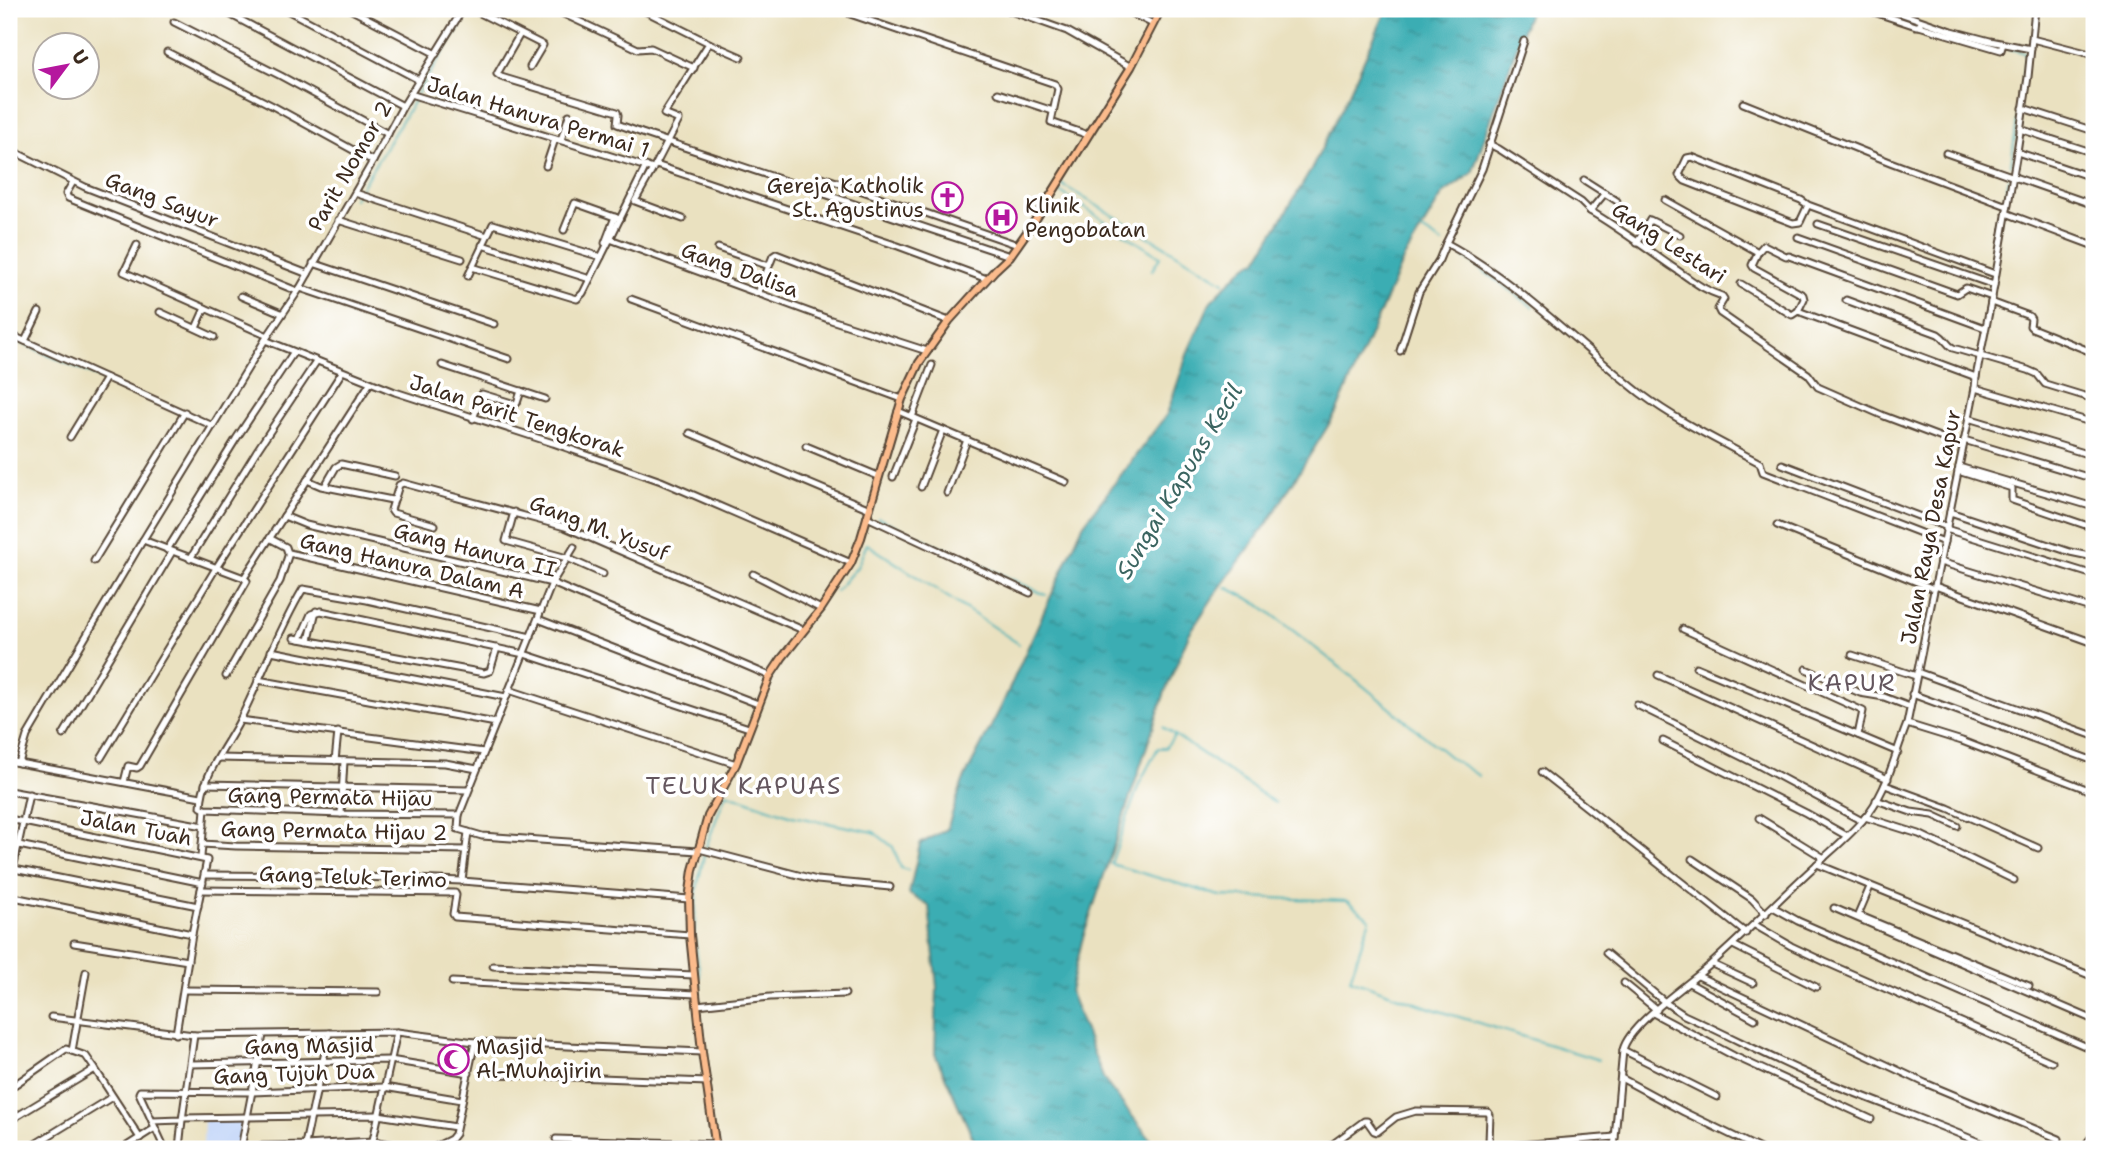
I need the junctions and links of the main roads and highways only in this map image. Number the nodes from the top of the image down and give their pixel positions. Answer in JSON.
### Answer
{"nodes":[{"id":1,"x":1161,"y":9,"type":"edge"},
{"id":2,"x":716,"y":1147,"type":"edge"}],
"edges":[{"from":1,"to":2,"type":"main road"}]}
